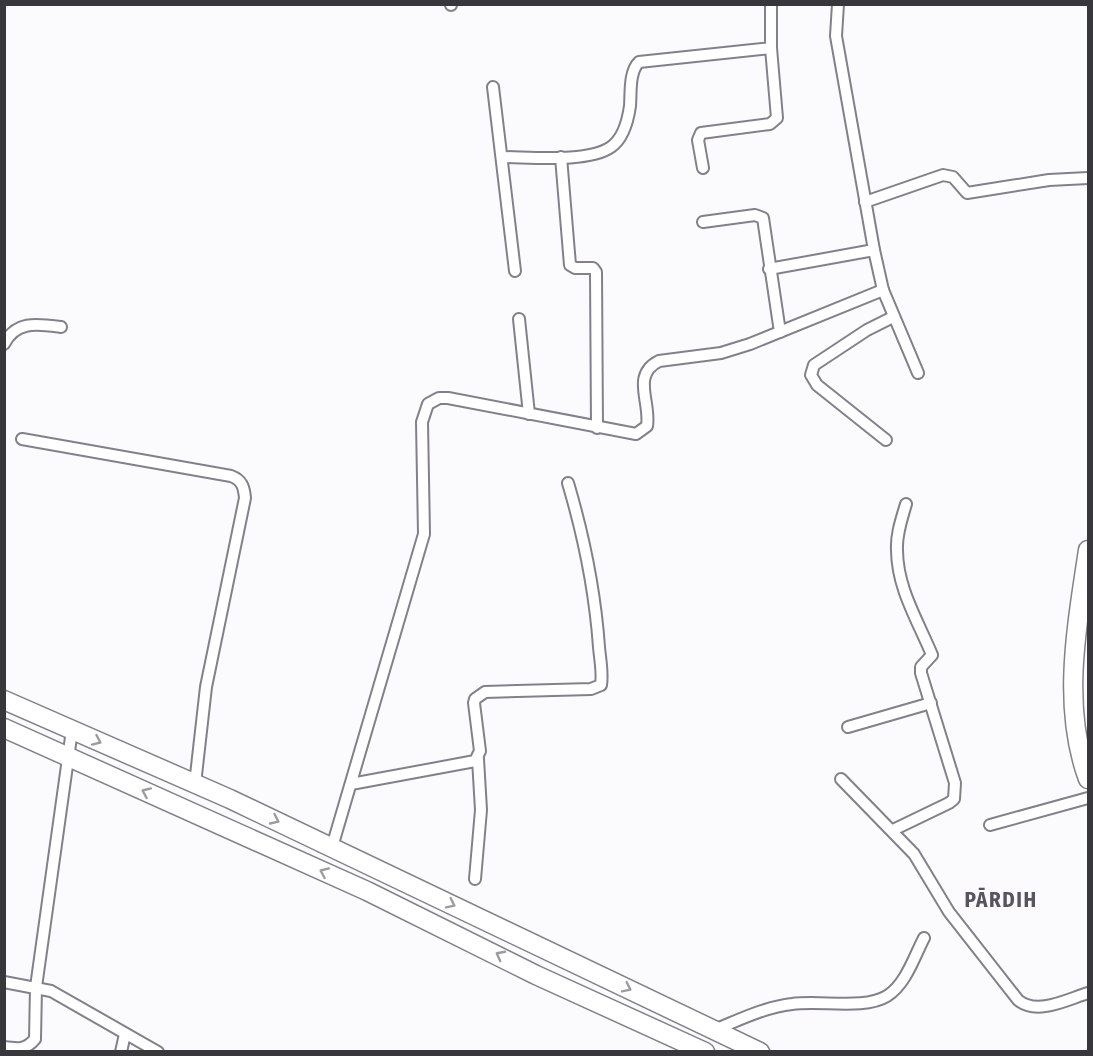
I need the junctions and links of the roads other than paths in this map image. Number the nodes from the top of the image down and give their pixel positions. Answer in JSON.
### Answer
{"nodes":[{"id":1,"x":771,"y":4,"type":"edge"},
{"id":2,"x":838,"y":4,"type":"edge"},
{"id":3,"x":771,"y":48,"type":"junction"},
{"id":4,"x":493,"y":87,"type":"dead end"},
{"id":5,"x":501,"y":157,"type":"junction"},
{"id":6,"x":561,"y":157,"type":"junction"},
{"id":7,"x":703,"y":168,"type":"dead end"},
{"id":8,"x":1089,"y":178,"type":"edge"},
{"id":9,"x":865,"y":202,"type":"junction"},
{"id":10,"x":703,"y":222,"type":"dead end"},
{"id":11,"x":874,"y":250,"type":"junction"},
{"id":12,"x":769,"y":269,"type":"junction"},
{"id":13,"x":515,"y":271,"type":"dead end"},
{"id":14,"x":883,"y":290,"type":"junction"},
{"id":15,"x":893,"y":317,"type":"junction"},
{"id":16,"x":519,"y":319,"type":"dead end"},
{"id":17,"x":61,"y":327,"type":"dead end"},
{"id":18,"x":780,"y":332,"type":"junction"},
{"id":19,"x":4,"y":344,"type":"edge"},
{"id":20,"x":918,"y":373,"type":"dead end"},
{"id":21,"x":529,"y":414,"type":"junction"},
{"id":22,"x":597,"y":428,"type":"junction"},
{"id":23,"x":22,"y":439,"type":"dead end"},
{"id":24,"x":886,"y":440,"type":"dead end"},
{"id":25,"x":568,"y":483,"type":"dead end"},
{"id":26,"x":906,"y":504,"type":"dead end"},
{"id":27,"x":1089,"y":550,"type":"edge"},
{"id":28,"x":1089,"y":628,"type":"edge"},
{"id":29,"x":4,"y":700,"type":"edge"},
{"id":30,"x":931,"y":703,"type":"junction"},
{"id":31,"x":848,"y":727,"type":"dead end"},
{"id":32,"x":4,"y":728,"type":"edge"},
{"id":33,"x":72,"y":730,"type":"junction"},
{"id":34,"x":1089,"y":746,"type":"edge"},
{"id":35,"x":70,"y":758,"type":"junction"},
{"id":36,"x":478,"y":759,"type":"junction"},
{"id":37,"x":842,"y":779,"type":"dead end"},
{"id":38,"x":1089,"y":779,"type":"edge"},
{"id":39,"x":195,"y":784,"type":"junction"},
{"id":40,"x":351,"y":784,"type":"junction"},
{"id":41,"x":1089,"y":798,"type":"edge"},
{"id":42,"x":990,"y":825,"type":"dead end"},
{"id":43,"x":893,"y":830,"type":"junction"},
{"id":44,"x":332,"y":847,"type":"junction"},
{"id":45,"x":475,"y":879,"type":"dead end"},
{"id":46,"x":924,"y":938,"type":"dead end"},
{"id":47,"x":550,"y":951,"type":"junction"},
{"id":48,"x":536,"y":975,"type":"junction"},
{"id":49,"x":4,"y":982,"type":"edge"},
{"id":50,"x":36,"y":987,"type":"junction"},
{"id":51,"x":1089,"y":993,"type":"edge"},
{"id":52,"x":714,"y":1030,"type":"junction"},
{"id":53,"x":125,"y":1034,"type":"junction"},
{"id":54,"x":4,"y":1047,"type":"edge"},
{"id":55,"x":122,"y":1052,"type":"edge"},
{"id":56,"x":158,"y":1052,"type":"edge"},
{"id":57,"x":705,"y":1052,"type":"edge"},
{"id":58,"x":760,"y":1052,"type":"edge"}],
"edges":[{"from":1,"to":3,"type":"street"},
{"from":2,"to":9,"type":"street"},
{"from":3,"to":6,"type":"street"},
{"from":3,"to":7,"type":"street"},
{"from":4,"to":5,"type":"street"},
{"from":5,"to":6,"type":"street"},
{"from":5,"to":13,"type":"street"},
{"from":6,"to":22,"type":"street"},
{"from":8,"to":9,"type":"street"},
{"from":9,"to":11,"type":"street"},
{"from":10,"to":12,"type":"street"},
{"from":11,"to":12,"type":"street"},
{"from":11,"to":14,"type":"street"},
{"from":12,"to":18,"type":"street"},
{"from":14,"to":15,"type":"street"},
{"from":14,"to":18,"type":"street"},
{"from":15,"to":20,"type":"street"},
{"from":15,"to":24,"type":"street"},
{"from":16,"to":21,"type":"street"},
{"from":17,"to":19,"type":"street"},
{"from":18,"to":22,"type":"street"},
{"from":21,"to":22,"type":"street"},
{"from":21,"to":40,"type":"street"},
{"from":23,"to":39,"type":"street"},
{"from":25,"to":36,"type":"street"},
{"from":26,"to":30,"type":"street"},
{"from":27,"to":38,"type":"highway"},
{"from":28,"to":34,"type":"highway"},
{"from":29,"to":33,"type":"highway"},
{"from":30,"to":31,"type":"street"},
{"from":30,"to":43,"type":"street"},
{"from":32,"to":35,"type":"highway"},
{"from":33,"to":35,"type":"street"},
{"from":33,"to":39,"type":"highway","one_way":true},
{"from":48,"to":35,"type":"highway","one_way":true},
{"from":35,"to":50,"type":"street"},
{"from":36,"to":40,"type":"street"},
{"from":36,"to":45,"type":"street"},
{"from":37,"to":43,"type":"street"},
{"from":39,"to":44,"type":"highway","one_way":true},
{"from":40,"to":44,"type":"street"},
{"from":41,"to":42,"type":"street"},
{"from":43,"to":51,"type":"street"},
{"from":44,"to":47,"type":"highway","one_way":true},
{"from":46,"to":52,"type":"street"},
{"from":47,"to":48,"type":"highway"},
{"from":47,"to":52,"type":"highway","one_way":true},
{"from":48,"to":57,"type":"highway"},
{"from":49,"to":50,"type":"street"},
{"from":50,"to":53,"type":"street"},
{"from":50,"to":54,"type":"street"},
{"from":52,"to":58,"type":"highway"},
{"from":53,"to":55,"type":"street"},
{"from":53,"to":56,"type":"street"}]}
